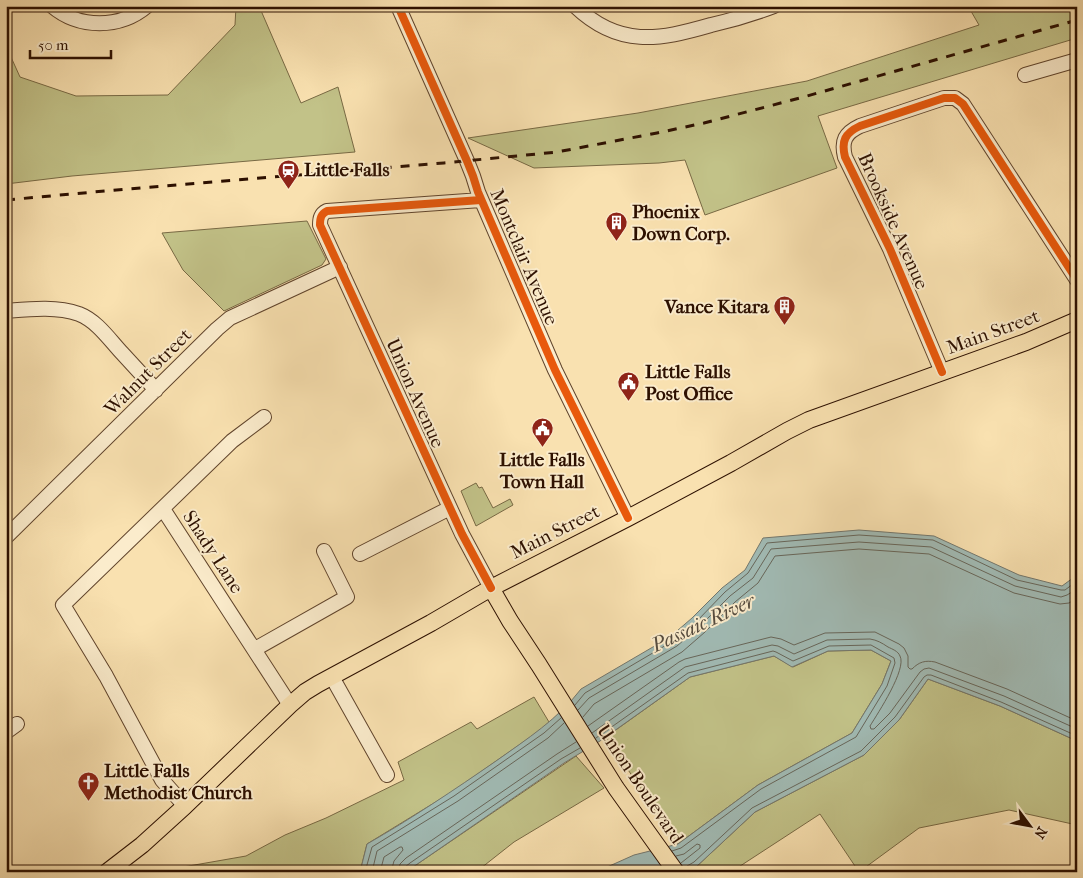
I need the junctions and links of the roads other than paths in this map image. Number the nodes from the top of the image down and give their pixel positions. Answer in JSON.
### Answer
{"nodes":[{"id":1,"x":52,"y":6,"type":"edge"},
{"id":2,"x":147,"y":6,"type":"edge"},
{"id":3,"x":398,"y":6,"type":"edge"},
{"id":4,"x":575,"y":6,"type":"edge"},
{"id":5,"x":774,"y":6,"type":"edge"},
{"id":6,"x":1076,"y":64,"type":"edge"},
{"id":7,"x":1025,"y":75,"type":"dead end"},
{"id":8,"x":481,"y":200,"type":"junction"},
{"id":9,"x":340,"y":267,"type":"junction"},
{"id":10,"x":1077,"y":280,"type":"edge"},
{"id":11,"x":6,"y":311,"type":"edge"},
{"id":12,"x":1077,"y":320,"type":"edge"},
{"id":13,"x":942,"y":372,"type":"junction"},
{"id":14,"x":156,"y":390,"type":"junction"},
{"id":15,"x":264,"y":417,"type":"dead end"},
{"id":16,"x":450,"y":508,"type":"junction"},
{"id":17,"x":163,"y":509,"type":"junction"},
{"id":18,"x":628,"y":518,"type":"junction"},
{"id":19,"x":6,"y":538,"type":"edge"},
{"id":20,"x":324,"y":551,"type":"dead end"},
{"id":21,"x":360,"y":554,"type":"dead end"},
{"id":22,"x":491,"y":588,"type":"junction"},
{"id":23,"x":255,"y":649,"type":"junction"},
{"id":24,"x":332,"y":678,"type":"junction"},
{"id":25,"x":290,"y":704,"type":"junction"},
{"id":26,"x":572,"y":718,"type":"joint"},
{"id":27,"x":387,"y":775,"type":"dead end"},
{"id":28,"x":185,"y":806,"type":"junction"},
{"id":29,"x":107,"y":872,"type":"edge"},
{"id":30,"x":676,"y":872,"type":"edge"}],
"edges":[{"from":1,"to":2,"type":"street"},
{"from":3,"to":8,"type":"street","name":"Montclair Avenue"},
{"from":4,"to":5,"type":"street"},
{"from":6,"to":7,"type":"street"},
{"from":8,"to":9,"type":"street","name":"Union Avenue"},
{"from":8,"to":18,"type":"street","name":"Montclair Avenue"},
{"from":9,"to":14,"type":"street","name":"Walnut Street"},
{"from":9,"to":16,"type":"street","name":"Union Avenue"},
{"from":10,"to":13,"type":"street","name":"Brookside Avenue"},
{"from":11,"to":14,"type":"street"},
{"from":12,"to":13,"type":"main road","name":"Main Street"},
{"from":13,"to":18,"type":"main road","name":"Main Street"},
{"from":14,"to":19,"type":"street","name":"Walnut Street"},
{"from":15,"to":17,"type":"street","name":"Shady Lane"},
{"from":16,"to":21,"type":"street"},
{"from":16,"to":22,"type":"street","name":"Union Avenue"},
{"from":17,"to":23,"type":"street","name":"Shady Lane"},
{"from":17,"to":28,"type":"street"},
{"from":18,"to":22,"type":"main road","name":"Main Street"},
{"from":20,"to":23,"type":"street"},
{"from":22,"to":24,"type":"main road","name":"Main Street"},
{"from":22,"to":26,"type":"main road","name":"Union Avenue"},
{"from":23,"to":25,"type":"street","name":"Shady Lane"},
{"from":24,"to":25,"type":"main road","name":"Main Street"},
{"from":24,"to":27,"type":"street"},
{"from":25,"to":28,"type":"main road","name":"Main Street"},
{"from":26,"to":30,"type":"main road","name":"Union Boulevard"},
{"from":28,"to":29,"type":"main road","name":"Main Street"}]}
